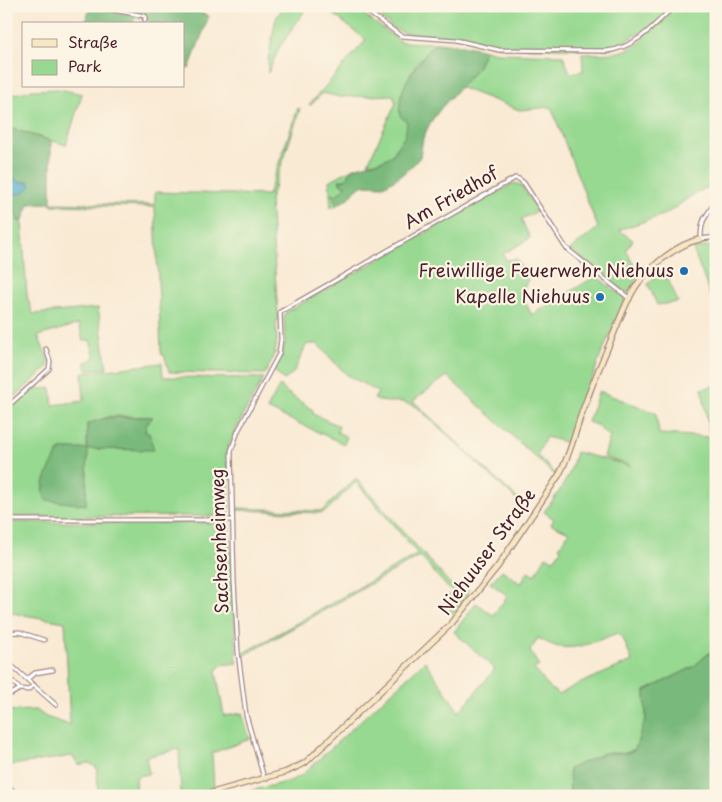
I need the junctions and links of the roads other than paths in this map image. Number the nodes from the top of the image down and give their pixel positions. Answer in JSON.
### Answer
{"nodes":[{"id":1,"x":93,"y":6,"type":"edge"},
{"id":2,"x":360,"y":6,"type":"edge"},
{"id":3,"x":674,"y":6,"type":"edge"},
{"id":4,"x":145,"y":20,"type":"dead end"},
{"id":5,"x":716,"y":199,"type":"edge"},
{"id":6,"x":716,"y":237,"type":"edge"},
{"id":7,"x":701,"y":239,"type":"junction"},
{"id":8,"x":630,"y":299,"type":"junction"},
{"id":9,"x":280,"y":312,"type":"joint"},
{"id":10,"x":46,"y":349,"type":"dead end"},
{"id":11,"x":6,"y":408,"type":"edge"},
{"id":12,"x":6,"y":520,"type":"edge"},
{"id":13,"x":232,"y":520,"type":"junction"},
{"id":14,"x":6,"y":633,"type":"edge"},
{"id":15,"x":44,"y":640,"type":"dead end"},
{"id":16,"x":6,"y":661,"type":"edge"},
{"id":17,"x":53,"y":670,"type":"dead end"},
{"id":18,"x":6,"y":675,"type":"edge"},
{"id":19,"x":27,"y":679,"type":"junction"},
{"id":20,"x":34,"y":685,"type":"junction"},
{"id":21,"x":20,"y":689,"type":"junction"},
{"id":22,"x":6,"y":694,"type":"edge"},
{"id":23,"x":56,"y":705,"type":"dead end"},
{"id":24,"x":264,"y":779,"type":"junction"},
{"id":25,"x":6,"y":784,"type":"edge"},
{"id":26,"x":11,"y":791,"type":"junction"},
{"id":27,"x":6,"y":796,"type":"edge"},
{"id":28,"x":16,"y":796,"type":"edge"},
{"id":29,"x":200,"y":796,"type":"edge"}],
"edges":[{"from":1,"to":4,"type":"street"},
{"from":2,"to":3,"type":"street"},
{"from":5,"to":7,"type":"street"},
{"from":6,"to":7,"type":"street"},
{"from":7,"to":8,"type":"street","name":"Niehuuser Straße"},
{"from":8,"to":9,"type":"street","name":"Am Friedhof"},
{"from":8,"to":24,"type":"street","name":"Niehuuser Straße"},
{"from":9,"to":13,"type":"street","name":"Sachsenheimweg"},
{"from":10,"to":11,"type":"street"},
{"from":12,"to":13,"type":"street"},
{"from":13,"to":24,"type":"street","name":"Sachsenheimweg"},
{"from":14,"to":15,"type":"street"},
{"from":16,"to":19,"type":"street"},
{"from":17,"to":19,"type":"street"},
{"from":18,"to":21,"type":"street"},
{"from":19,"to":20,"type":"street"},
{"from":20,"to":21,"type":"street"},
{"from":20,"to":23,"type":"street"},
{"from":21,"to":22,"type":"street"},
{"from":24,"to":29,"type":"street","name":"Niehuuser Straße"},
{"from":25,"to":26,"type":"street"},
{"from":26,"to":27,"type":"street"},
{"from":26,"to":28,"type":"street"}]}
